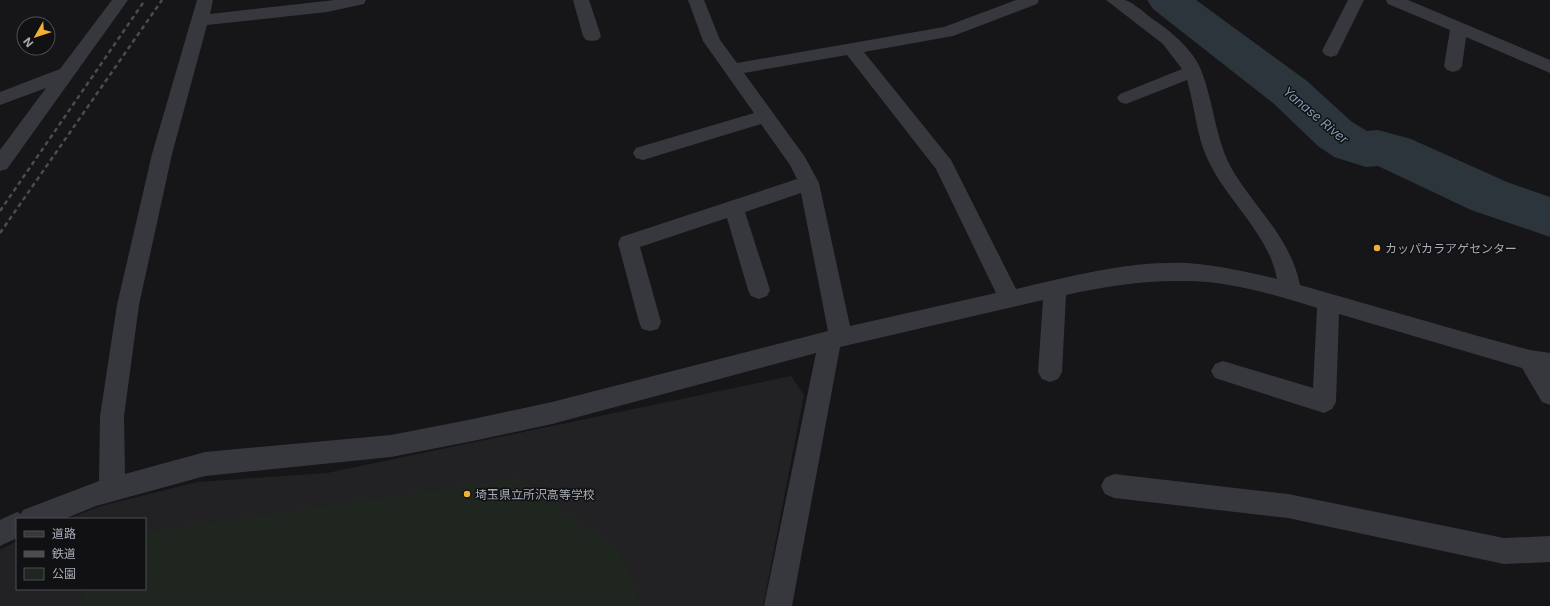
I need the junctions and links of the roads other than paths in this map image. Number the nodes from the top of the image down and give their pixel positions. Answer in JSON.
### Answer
{"nodes":[{"id":1,"x":120,"y":0,"type":"edge"},
{"id":2,"x":359,"y":0,"type":"edge"},
{"id":3,"x":581,"y":0,"type":"edge"},
{"id":4,"x":696,"y":0,"type":"edge"},
{"id":5,"x":1031,"y":0,"type":"edge"},
{"id":6,"x":1114,"y":0,"type":"edge"},
{"id":7,"x":1356,"y":0,"type":"edge"},
{"id":8,"x":1394,"y":0,"type":"edge"},
{"id":9,"x":203,"y":10,"type":"edge"},
{"id":10,"x":1459,"y":28,"type":"junction"},
{"id":11,"x":592,"y":36,"type":"dead end"},
{"id":12,"x":852,"y":49,"type":"junction"},
{"id":13,"x":1331,"y":51,"type":"dead end"},
{"id":14,"x":1453,"y":66,"type":"dead end"},
{"id":15,"x":733,"y":69,"type":"junction"},
{"id":16,"x":1193,"y":71,"type":"junction"},
{"id":17,"x":1549,"y":72,"type":"edge"},
{"id":18,"x":66,"y":73,"type":"junction"},
{"id":19,"x":1126,"y":98,"type":"dead end"},
{"id":20,"x":0,"y":99,"type":"edge"},
{"id":21,"x":766,"y":116,"type":"junction"},
{"id":22,"x":643,"y":153,"type":"dead end"},
{"id":23,"x":0,"y":164,"type":"edge"},
{"id":24,"x":809,"y":183,"type":"junction"},
{"id":25,"x":734,"y":208,"type":"junction"},
{"id":26,"x":1055,"y":289,"type":"junction"},
{"id":27,"x":759,"y":290,"type":"dead end"},
{"id":28,"x":1290,"y":291,"type":"junction"},
{"id":29,"x":1010,"y":300,"type":"junction"},
{"id":30,"x":1328,"y":302,"type":"junction"},
{"id":31,"x":650,"y":322,"type":"dead end"},
{"id":32,"x":835,"y":339,"type":"junction"},
{"id":33,"x":1540,"y":362,"type":"edge"},
{"id":34,"x":1223,"y":370,"type":"dead end"},
{"id":35,"x":1050,"y":372,"type":"dead end"},
{"id":36,"x":1550,"y":395,"type":"edge"},
{"id":37,"x":1114,"y":486,"type":"dead end"},
{"id":38,"x":112,"y":490,"type":"junction"},
{"id":39,"x":35,"y":518,"type":"edge"},
{"id":40,"x":16,"y":525,"type":"edge"},
{"id":41,"x":0,"y":533,"type":"edge"},
{"id":42,"x":1550,"y":549,"type":"edge"},
{"id":43,"x":778,"y":606,"type":"edge"}],
"edges":[{"from":1,"to":18,"type":"street"},
{"from":2,"to":9,"type":"street"},
{"from":3,"to":11,"type":"street"},
{"from":4,"to":15,"type":"street"},
{"from":5,"to":12,"type":"street"},
{"from":6,"to":16,"type":"street"},
{"from":7,"to":13,"type":"street"},
{"from":8,"to":10,"type":"street"},
{"from":9,"to":38,"type":"street"},
{"from":10,"to":14,"type":"street"},
{"from":10,"to":17,"type":"street"},
{"from":12,"to":15,"type":"street"},
{"from":12,"to":29,"type":"street"},
{"from":15,"to":21,"type":"street"},
{"from":16,"to":19,"type":"street"},
{"from":16,"to":28,"type":"street"},
{"from":18,"to":20,"type":"street"},
{"from":18,"to":23,"type":"street"},
{"from":21,"to":22,"type":"street"},
{"from":21,"to":24,"type":"street"},
{"from":24,"to":25,"type":"street"},
{"from":24,"to":32,"type":"street"},
{"from":25,"to":27,"type":"street"},
{"from":25,"to":31,"type":"street"},
{"from":26,"to":28,"type":"street"},
{"from":26,"to":29,"type":"street"},
{"from":26,"to":35,"type":"street"},
{"from":28,"to":30,"type":"street"},
{"from":29,"to":32,"type":"street"},
{"from":30,"to":33,"type":"street"},
{"from":30,"to":34,"type":"street"},
{"from":32,"to":38,"type":"street"},
{"from":32,"to":43,"type":"street"},
{"from":33,"to":36,"type":"street"},
{"from":37,"to":42,"type":"street"},
{"from":38,"to":39,"type":"street"},
{"from":40,"to":41,"type":"street"}]}
